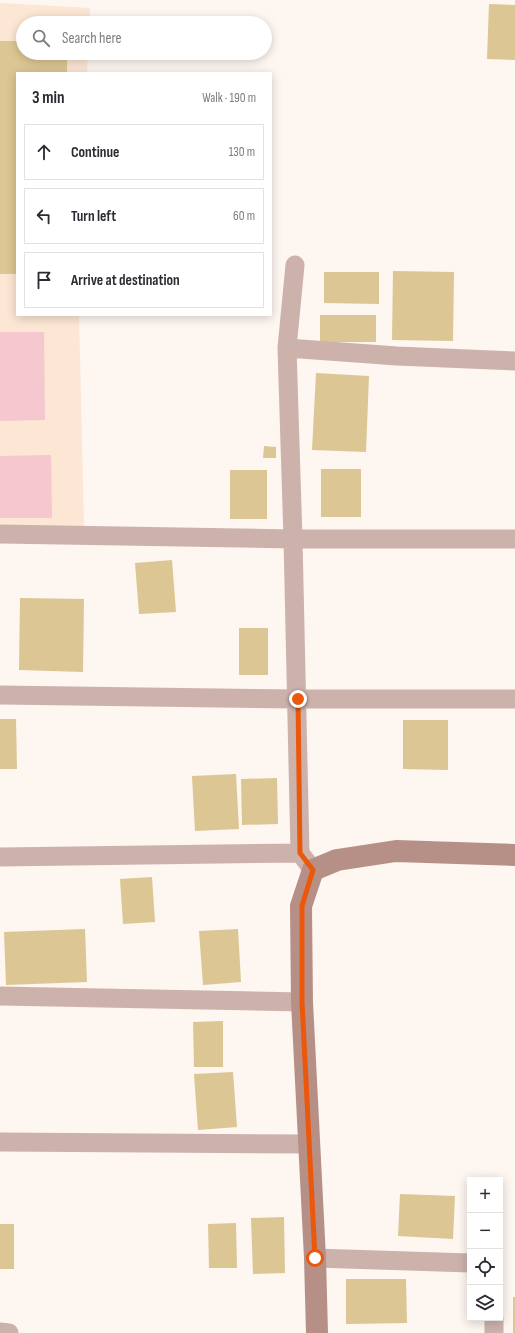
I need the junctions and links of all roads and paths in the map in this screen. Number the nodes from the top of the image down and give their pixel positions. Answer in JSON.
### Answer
{"nodes":[{"id":1,"x":295,"y":265,"type":"dead end"},
{"id":2,"x":288,"y":348,"type":"junction"},
{"id":3,"x":515,"y":361,"type":"edge"},
{"id":4,"x":0,"y":534,"type":"edge"},
{"id":5,"x":294,"y":539,"type":"junction"},
{"id":6,"x":515,"y":539,"type":"edge"},
{"id":7,"x":0,"y":695,"type":"edge"},
{"id":8,"x":515,"y":698,"type":"edge"},
{"id":9,"x":298,"y":699,"type":"junction"},
{"id":10,"x":515,"y":855,"type":"edge"},
{"id":11,"x":0,"y":857,"type":"edge"},
{"id":12,"x":306,"y":862,"type":"junction"},
{"id":13,"x":0,"y":996,"type":"edge"},
{"id":14,"x":302,"y":1002,"type":"junction"},
{"id":15,"x":0,"y":1142,"type":"edge"},
{"id":16,"x":309,"y":1144,"type":"junction"},
{"id":17,"x":315,"y":1258,"type":"junction"},
{"id":18,"x":467,"y":1263,"type":"edge"},
{"id":19,"x":494,"y":1321,"type":"edge"},
{"id":20,"x":0,"y":1332,"type":"edge"},
{"id":21,"x":9,"y":1333,"type":"edge"},
{"id":22,"x":317,"y":1333,"type":"edge"},
{"id":23,"x":494,"y":1333,"type":"edge"}],
"edges":[{"from":1,"to":2,"type":"street"},
{"from":2,"to":3,"type":"street"},
{"from":2,"to":5,"type":"street"},
{"from":4,"to":5,"type":"street"},
{"from":5,"to":6,"type":"street"},
{"from":5,"to":9,"type":"street"},
{"from":7,"to":9,"type":"street"},
{"from":8,"to":9,"type":"street"},
{"from":9,"to":12,"type":"street"},
{"from":10,"to":12,"type":"street"},
{"from":11,"to":12,"type":"street"},
{"from":12,"to":14,"type":"street"},
{"from":13,"to":14,"type":"street"},
{"from":14,"to":16,"type":"street"},
{"from":15,"to":16,"type":"street"},
{"from":16,"to":17,"type":"street"},
{"from":17,"to":18,"type":"street"},
{"from":17,"to":22,"type":"street"},
{"from":19,"to":23,"type":"street"},
{"from":20,"to":21,"type":"street"}]}
